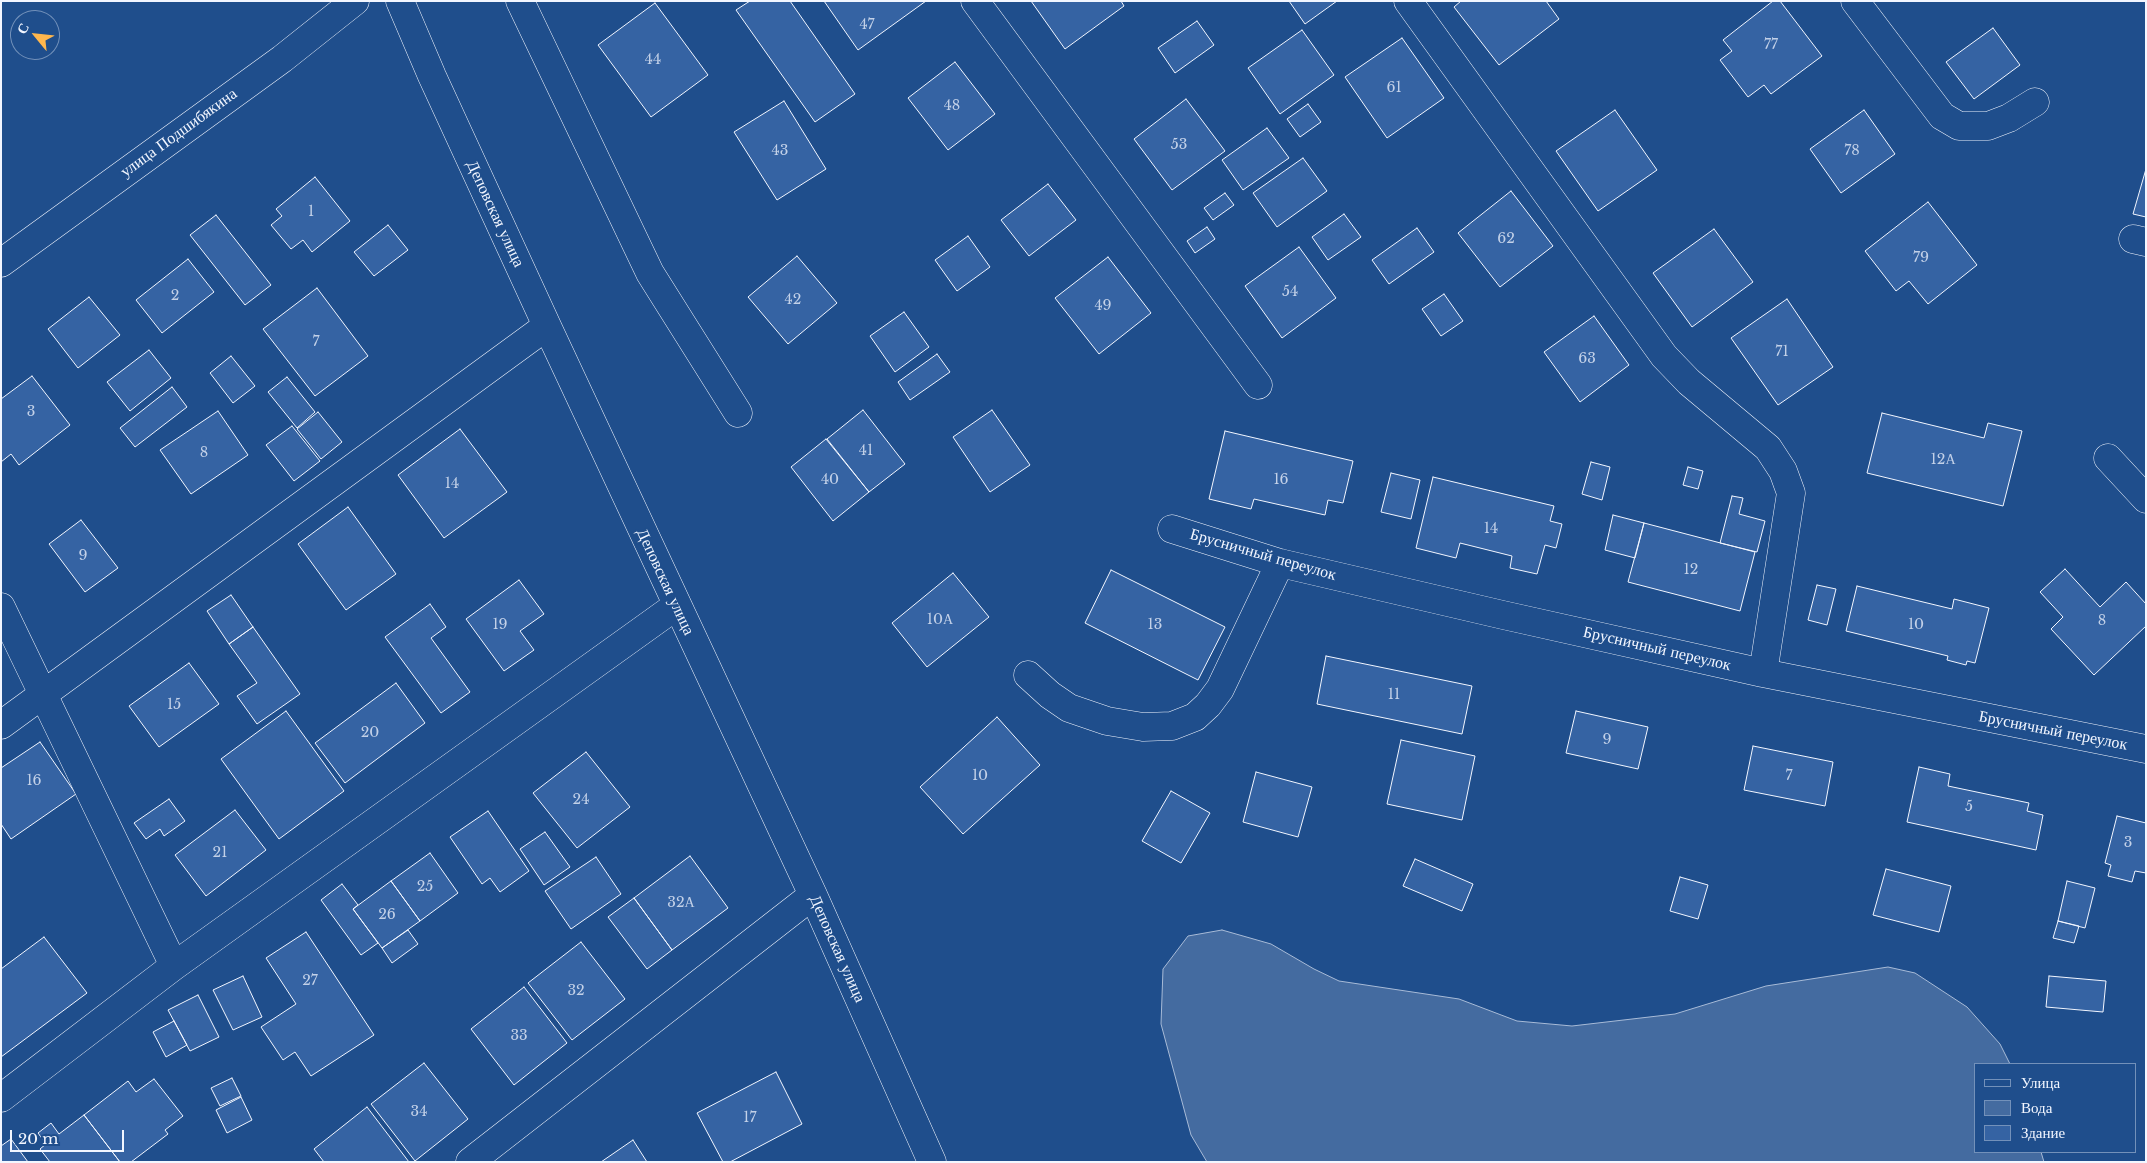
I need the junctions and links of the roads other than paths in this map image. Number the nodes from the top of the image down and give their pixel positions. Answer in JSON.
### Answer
{"nodes":[{"id":1,"x":355,"y":1,"type":"edge"},
{"id":2,"x":400,"y":1,"type":"edge"},
{"id":3,"x":520,"y":1,"type":"edge"},
{"id":4,"x":975,"y":1,"type":"edge"},
{"id":5,"x":1408,"y":1,"type":"edge"},
{"id":6,"x":1855,"y":1,"type":"edge"},
{"id":7,"x":2035,"y":102,"type":"dead end"},
{"id":8,"x":1,"y":263,"type":"edge"},
{"id":9,"x":547,"y":326,"type":"junction"},
{"id":10,"x":1258,"y":385,"type":"dead end"},
{"id":11,"x":738,"y":414,"type":"dead end"},
{"id":12,"x":2108,"y":458,"type":"dead end"},
{"id":13,"x":2146,"y":499,"type":"edge"},
{"id":14,"x":1172,"y":529,"type":"dead end"},
{"id":15,"x":1280,"y":564,"type":"junction"},
{"id":16,"x":676,"y":606,"type":"junction"},
{"id":17,"x":1,"y":607,"type":"edge"},
{"id":18,"x":1762,"y":673,"type":"junction"},
{"id":19,"x":1028,"y":675,"type":"dead end"},
{"id":20,"x":43,"y":695,"type":"junction"},
{"id":21,"x":1,"y":726,"type":"edge"},
{"id":22,"x":2146,"y":749,"type":"edge"},
{"id":23,"x":813,"y":895,"type":"junction"},
{"id":24,"x":174,"y":966,"type":"junction"},
{"id":25,"x":1,"y":1098,"type":"edge"},
{"id":26,"x":470,"y":1162,"type":"edge"},
{"id":27,"x":932,"y":1162,"type":"edge"}],
"edges":[{"from":1,"to":8,"type":"street","name":"улица Подшибякина"},
{"from":2,"to":9,"type":"street","name":"Деповская улица"},
{"from":3,"to":11,"type":"street"},
{"from":4,"to":10,"type":"street"},
{"from":5,"to":18,"type":"street"},
{"from":6,"to":7,"type":"street"},
{"from":9,"to":16,"type":"street","name":"Деповская улица"},
{"from":9,"to":20,"type":"street"},
{"from":12,"to":13,"type":"street"},
{"from":14,"to":15,"type":"street","name":"Брусничный переулок"},
{"from":15,"to":18,"type":"street","name":"Брусничный переулок"},
{"from":15,"to":19,"type":"street"},
{"from":16,"to":23,"type":"street","name":"Деповская улица"},
{"from":16,"to":24,"type":"street"},
{"from":17,"to":20,"type":"street"},
{"from":18,"to":22,"type":"street","name":"Брусничный переулок"},
{"from":20,"to":21,"type":"street"},
{"from":20,"to":24,"type":"street"},
{"from":23,"to":26,"type":"street"},
{"from":23,"to":27,"type":"street","name":"Деповская улица"},
{"from":24,"to":25,"type":"street"}]}
